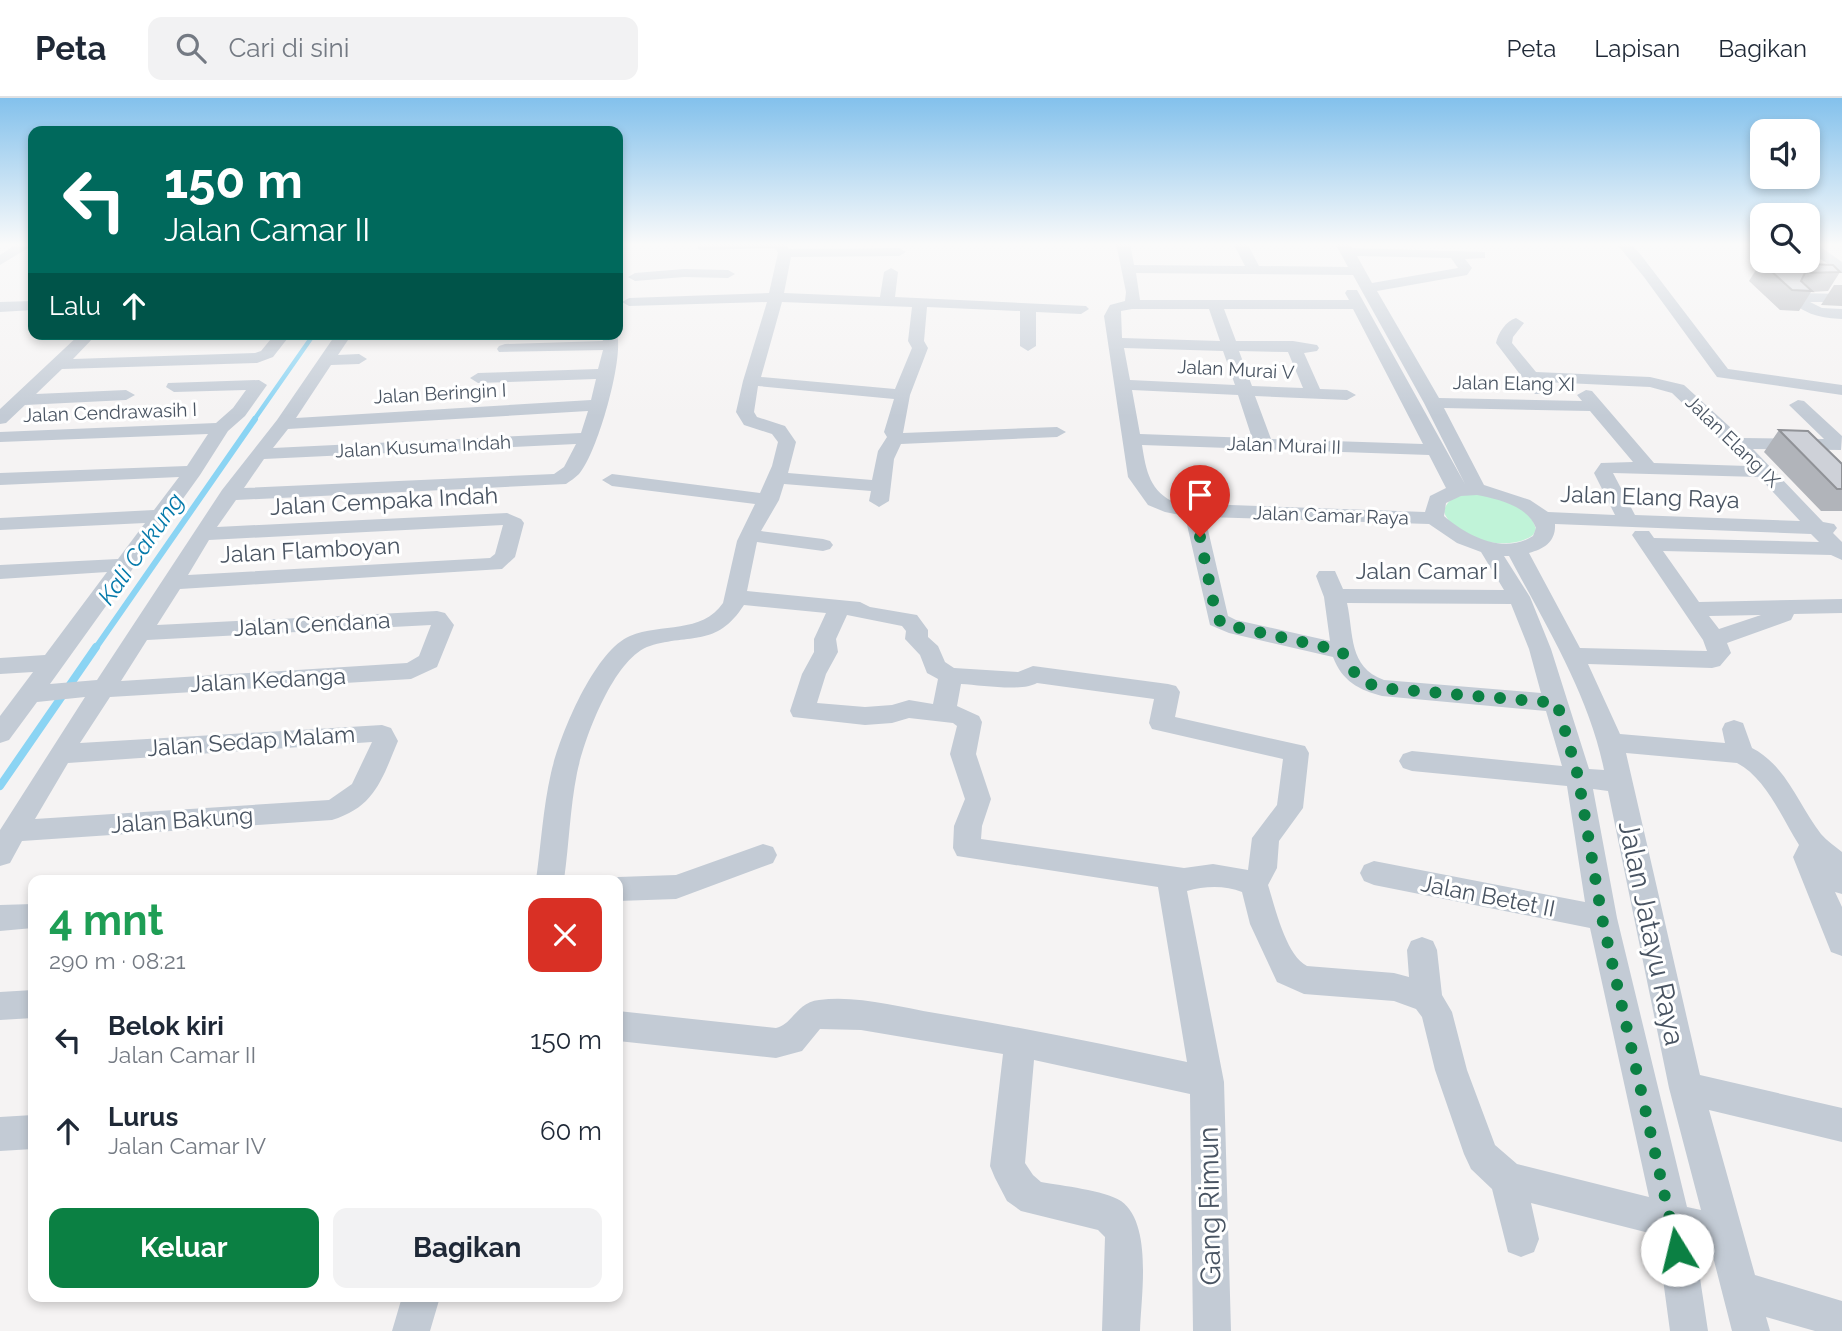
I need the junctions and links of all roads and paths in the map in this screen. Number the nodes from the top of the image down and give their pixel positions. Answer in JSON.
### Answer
{"nodes":[{"id":1,"x":664,"y":301,"type":"edge"},
{"id":2,"x":775,"y":301,"type":"edge"},
{"id":3,"x":841,"y":301,"type":"edge"},
{"id":4,"x":1132,"y":301,"type":"edge"},
{"id":5,"x":1356,"y":301,"type":"edge"},
{"id":6,"x":1374,"y":301,"type":"edge"},
{"id":7,"x":1670,"y":301,"type":"edge"},
{"id":8,"x":1799,"y":301,"type":"edge"},
{"id":9,"x":629,"y":302,"type":"dead end"},
{"id":10,"x":887,"y":303,"type":"joint"},
{"id":11,"x":920,"y":304,"type":"junction"},
{"id":12,"x":1132,"y":304,"type":"junction"},
{"id":13,"x":1215,"y":305,"type":"junction"},
{"id":14,"x":1358,"y":305,"type":"junction"},
{"id":15,"x":28,"y":306,"type":"edge"},
{"id":16,"x":0,"y":307,"type":"edge"},
{"id":17,"x":1028,"y":308,"type":"junction"},
{"id":18,"x":1081,"y":309,"type":"dead end"},
{"id":19,"x":1842,"y":314,"type":"edge"},
{"id":20,"x":1516,"y":323,"type":"dead end"},
{"id":21,"x":83,"y":340,"type":"edge"},
{"id":22,"x":278,"y":340,"type":"edge"},
{"id":23,"x":340,"y":340,"type":"edge"},
{"id":24,"x":610,"y":340,"type":"edge"},
{"id":25,"x":1115,"y":343,"type":"junction"},
{"id":26,"x":1228,"y":345,"type":"junction"},
{"id":27,"x":1028,"y":346,"type":"dead end"},
{"id":28,"x":1293,"y":346,"type":"junction"},
{"id":29,"x":1311,"y":348,"type":"dead end"},
{"id":30,"x":505,"y":349,"type":"dead end"},
{"id":31,"x":359,"y":359,"type":"dead end"},
{"id":32,"x":325,"y":360,"type":"junction"},
{"id":33,"x":157,"y":361,"type":"junction"},
{"id":34,"x":57,"y":364,"type":"junction"},
{"id":35,"x":606,"y":373,"type":"junction"},
{"id":36,"x":1533,"y":377,"type":"junction"},
{"id":37,"x":478,"y":378,"type":"dead end"},
{"id":38,"x":1576,"y":380,"type":"junction"},
{"id":39,"x":751,"y":381,"type":"junction"},
{"id":40,"x":1122,"y":385,"type":"junction"},
{"id":41,"x":134,"y":386,"type":"junction"},
{"id":42,"x":174,"y":387,"type":"dead end"},
{"id":43,"x":1243,"y":390,"type":"junction"},
{"id":44,"x":1842,"y":390,"type":"edge"},
{"id":45,"x":1314,"y":394,"type":"junction"},
{"id":46,"x":1347,"y":395,"type":"dead end"},
{"id":47,"x":901,"y":396,"type":"junction"},
{"id":48,"x":320,"y":398,"type":"dead end"},
{"id":49,"x":19,"y":400,"type":"junction"},
{"id":50,"x":1433,"y":403,"type":"junction"},
{"id":51,"x":599,"y":405,"type":"junction"},
{"id":52,"x":1550,"y":405,"type":"junction"},
{"id":53,"x":1798,"y":405,"type":"dead end"},
{"id":54,"x":1594,"y":406,"type":"junction"},
{"id":55,"x":143,"y":416,"type":"dead end"},
{"id":56,"x":0,"y":419,"type":"edge"},
{"id":57,"x":232,"y":419,"type":"junction"},
{"id":58,"x":294,"y":423,"type":"junction"},
{"id":59,"x":1057,"y":432,"type":"dead end"},
{"id":60,"x":89,"y":433,"type":"junction"},
{"id":61,"x":0,"y":437,"type":"edge"},
{"id":62,"x":588,"y":438,"type":"junction"},
{"id":63,"x":897,"y":438,"type":"junction"},
{"id":64,"x":1133,"y":439,"type":"junction"},
{"id":65,"x":1737,"y":443,"type":"junction"},
{"id":66,"x":1264,"y":445,"type":"junction"},
{"id":67,"x":1434,"y":450,"type":"junction"},
{"id":68,"x":258,"y":454,"type":"junction"},
{"id":69,"x":1648,"y":468,"type":"junction"},
{"id":70,"x":193,"y":471,"type":"junction"},
{"id":71,"x":1765,"y":472,"type":"junction"},
{"id":72,"x":777,"y":478,"type":"junction"},
{"id":73,"x":0,"y":479,"type":"edge"},
{"id":74,"x":612,"y":480,"type":"dead end"},
{"id":75,"x":1467,"y":489,"type":"junction"},
{"id":76,"x":229,"y":494,"type":"junction"},
{"id":77,"x":769,"y":500,"type":"junction"},
{"id":78,"x":1194,"y":511,"type":"junction"},
{"id":79,"x":159,"y":516,"type":"junction"},
{"id":80,"x":1434,"y":518,"type":"junction"},
{"id":81,"x":1543,"y":523,"type":"junction"},
{"id":82,"x":0,"y":524,"type":"edge"},
{"id":83,"x":1636,"y":528,"type":"junction"},
{"id":84,"x":202,"y":534,"type":"junction"},
{"id":85,"x":1827,"y":534,"type":"edge"},
{"id":86,"x":749,"y":535,"type":"junction"},
{"id":87,"x":823,"y":545,"type":"dead end"},
{"id":88,"x":1502,"y":548,"type":"junction"},
{"id":89,"x":124,"y":565,"type":"junction"},
{"id":90,"x":449,"y":569,"type":"joint"},
{"id":91,"x":0,"y":572,"type":"edge"},
{"id":92,"x":173,"y":583,"type":"junction"},
{"id":93,"x":735,"y":597,"type":"junction"},
{"id":94,"x":1519,"y":597,"type":"junction"},
{"id":95,"x":1842,"y":606,"type":"edge"},
{"id":96,"x":840,"y":607,"type":"junction"},
{"id":97,"x":1804,"y":608,"type":"junction"},
{"id":98,"x":1693,"y":609,"type":"junction"},
{"id":99,"x":140,"y":634,"type":"junction"},
{"id":100,"x":1714,"y":639,"type":"junction"},
{"id":101,"x":1573,"y":656,"type":"junction"},
{"id":102,"x":429,"y":661,"type":"joint"},
{"id":103,"x":1346,"y":661,"type":"junction"},
{"id":104,"x":52,"y":663,"type":"junction"},
{"id":105,"x":0,"y":666,"type":"edge"},
{"id":106,"x":950,"y":676,"type":"junction"},
{"id":107,"x":98,"y":688,"type":"junction"},
{"id":108,"x":39,"y":693,"type":"junction"},
{"id":109,"x":1557,"y":703,"type":"junction"},
{"id":110,"x":943,"y":714,"type":"junction"},
{"id":111,"x":1,"y":732,"type":"edge"},
{"id":112,"x":1611,"y":742,"type":"junction"},
{"id":113,"x":71,"y":754,"type":"junction"},
{"id":114,"x":1412,"y":761,"type":"dead end"},
{"id":115,"x":1578,"y":776,"type":"junction"},
{"id":116,"x":1620,"y":782,"type":"junction"},
{"id":117,"x":350,"y":803,"type":"joint"},
{"id":118,"x":13,"y":831,"type":"junction"},
{"id":119,"x":1813,"y":844,"type":"junction"},
{"id":120,"x":763,"y":855,"type":"dead end"},
{"id":121,"x":0,"y":856,"type":"edge"},
{"id":122,"x":1374,"y":873,"type":"dead end"},
{"id":123,"x":551,"y":875,"type":"edge"},
{"id":124,"x":1182,"y":879,"type":"junction"},
{"id":125,"x":1842,"y":882,"type":"edge"},
{"id":126,"x":1254,"y":885,"type":"junction"},
{"id":127,"x":623,"y":889,"type":"edge"},
{"id":128,"x":28,"y":916,"type":"edge"},
{"id":129,"x":0,"y":918,"type":"edge"},
{"id":130,"x":1602,"y":918,"type":"junction"},
{"id":131,"x":1842,"y":943,"type":"edge"},
{"id":132,"x":1422,"y":950,"type":"dead end"},
{"id":133,"x":1427,"y":999,"type":"junction"},
{"id":134,"x":28,"y":1004,"type":"edge"},
{"id":135,"x":0,"y":1006,"type":"edge"},
{"id":136,"x":623,"y":1027,"type":"edge"},
{"id":137,"x":1020,"y":1042,"type":"junction"},
{"id":138,"x":1207,"y":1082,"type":"junction"},
{"id":139,"x":1686,"y":1088,"type":"junction"},
{"id":140,"x":1842,"y":1125,"type":"edge"},
{"id":141,"x":28,"y":1132,"type":"edge"},
{"id":142,"x":0,"y":1134,"type":"edge"},
{"id":143,"x":1508,"y":1179,"type":"junction"},
{"id":144,"x":1673,"y":1223,"type":"junction"},
{"id":145,"x":1727,"y":1236,"type":"junction"},
{"id":146,"x":1521,"y":1239,"type":"dead end"},
{"id":147,"x":1741,"y":1290,"type":"junction"},
{"id":148,"x":420,"y":1302,"type":"edge"},
{"id":149,"x":1842,"y":1320,"type":"edge"},
{"id":150,"x":411,"y":1331,"type":"edge"},
{"id":151,"x":1121,"y":1331,"type":"edge"},
{"id":152,"x":1212,"y":1331,"type":"edge"},
{"id":153,"x":1689,"y":1331,"type":"edge"},
{"id":154,"x":1751,"y":1331,"type":"edge"}],
"edges":[{"from":1,"to":9,"type":"street"},
{"from":2,"to":39,"type":"street"},
{"from":3,"to":10,"type":"street"},
{"from":4,"to":12,"type":"street"},
{"from":5,"to":14,"type":"street"},
{"from":6,"to":50,"type":"street"},
{"from":7,"to":44,"type":"street"},
{"from":8,"to":19,"type":"street"},
{"from":10,"to":11,"type":"street"},
{"from":11,"to":17,"type":"street"},
{"from":11,"to":47,"type":"street"},
{"from":12,"to":13,"type":"street"},
{"from":12,"to":25,"type":"street","name":"Jalan Camar Raya"},
{"from":13,"to":14,"type":"street"},
{"from":13,"to":26,"type":"street"},
{"from":14,"to":67,"type":"street"},
{"from":15,"to":16,"type":"street"},
{"from":17,"to":18,"type":"street"},
{"from":17,"to":27,"type":"street"},
{"from":20,"to":36,"type":"street"},
{"from":21,"to":34,"type":"street"},
{"from":22,"to":33,"type":"street"},
{"from":23,"to":32,"type":"street"},
{"from":24,"to":30,"type":"street"},
{"from":24,"to":35,"type":"street"},
{"from":25,"to":26,"type":"street"},
{"from":25,"to":40,"type":"street","name":"Jalan Camar Raya"},
{"from":26,"to":28,"type":"street"},
{"from":26,"to":43,"type":"street"},
{"from":28,"to":29,"type":"street"},
{"from":28,"to":45,"type":"street"},
{"from":31,"to":32,"type":"street"},
{"from":32,"to":58,"type":"street"},
{"from":33,"to":34,"type":"street"},
{"from":33,"to":41,"type":"street"},
{"from":34,"to":49,"type":"street"},
{"from":35,"to":37,"type":"street"},
{"from":35,"to":51,"type":"street"},
{"from":36,"to":38,"type":"street","name":"Jalan Elang IX"},
{"from":36,"to":52,"type":"street"},
{"from":38,"to":54,"type":"street"},
{"from":38,"to":65,"type":"street","name":"Jalan Elang IX"},
{"from":39,"to":47,"type":"street"},
{"from":39,"to":72,"type":"street"},
{"from":40,"to":43,"type":"street","name":"Jalan Murai V"},
{"from":40,"to":64,"type":"street","name":"Jalan Camar Raya"},
{"from":41,"to":49,"type":"street"},
{"from":41,"to":60,"type":"street"},
{"from":42,"to":57,"type":"street"},
{"from":43,"to":45,"type":"street","name":"Jalan Murai V"},
{"from":43,"to":66,"type":"street"},
{"from":45,"to":46,"type":"street","name":"Jalan Murai V"},
{"from":47,"to":63,"type":"street"},
{"from":48,"to":58,"type":"street"},
{"from":49,"to":56,"type":"street"},
{"from":50,"to":52,"type":"street","name":"Jalan Elang XI"},
{"from":50,"to":75,"type":"street"},
{"from":51,"to":58,"type":"street","name":"Jalan Beringin I"},
{"from":51,"to":62,"type":"street"},
{"from":52,"to":54,"type":"street","name":"Jalan Elang XI"},
{"from":53,"to":65,"type":"street"},
{"from":54,"to":69,"type":"street"},
{"from":55,"to":57,"type":"street"},
{"from":57,"to":60,"type":"street","name":"Jalan Cendrawasih I"},
{"from":57,"to":70,"type":"street"},
{"from":58,"to":68,"type":"street"},
{"from":59,"to":63,"type":"street"},
{"from":60,"to":61,"type":"street","name":"Jalan Cendrawasih I"},
{"from":62,"to":68,"type":"street","name":"Jalan Kusuma Indah"},
{"from":62,"to":76,"type":"street"},
{"from":63,"to":72,"type":"street"},
{"from":64,"to":66,"type":"street","name":"Jalan Murai II"},
{"from":64,"to":78,"type":"street","name":"Jalan Camar Raya"},
{"from":65,"to":71,"type":"street","name":"Jalan Elang IX"},
{"from":66,"to":67,"type":"street","name":"Jalan Murai II"},
{"from":67,"to":75,"type":"street"},
{"from":68,"to":76,"type":"street"},
{"from":69,"to":71,"type":"street"},
{"from":69,"to":83,"type":"street"},
{"from":70,"to":73,"type":"street"},
{"from":70,"to":79,"type":"street"},
{"from":71,"to":85,"type":"street","name":"Jalan Elang IX"},
{"from":72,"to":77,"type":"street"},
{"from":74,"to":77,"type":"street"},
{"from":75,"to":80,"type":"street"},
{"from":75,"to":81,"type":"street"},
{"from":76,"to":84,"type":"street"},
{"from":77,"to":86,"type":"street"},
{"from":78,"to":80,"type":"street","name":"Jalan Camar Raya"},
{"from":78,"to":103,"type":"street"},
{"from":79,"to":82,"type":"street"},
{"from":79,"to":89,"type":"street"},
{"from":80,"to":88,"type":"street"},
{"from":81,"to":83,"type":"street","name":"Jalan Elang Raya"},
{"from":81,"to":88,"type":"street"},
{"from":83,"to":85,"type":"street"},
{"from":83,"to":85,"type":"street","name":"Jalan Elang Raya"},
{"from":83,"to":98,"type":"street"},
{"from":84,"to":90,"type":"street","name":"Jalan Cempaka Indah"},
{"from":84,"to":92,"type":"street"},
{"from":86,"to":87,"type":"street"},
{"from":86,"to":93,"type":"street"},
{"from":88,"to":94,"type":"street","name":"Jalan Jatayu Raya"},
{"from":88,"to":101,"type":"street","name":"Jalan Jatayu Raya"},
{"from":89,"to":91,"type":"street"},
{"from":89,"to":104,"type":"street"},
{"from":90,"to":92,"type":"street","name":"Jalan Flamboyan"},
{"from":92,"to":99,"type":"street"},
{"from":93,"to":96,"type":"street"},
{"from":93,"to":123,"type":"street"},
{"from":94,"to":103,"type":"street","name":"Jalan Camar I"},
{"from":94,"to":109,"type":"street","name":"Jalan Jatayu Raya"},
{"from":95,"to":97,"type":"street"},
{"from":96,"to":106,"type":"street"},
{"from":96,"to":110,"type":"street"},
{"from":97,"to":98,"type":"street"},
{"from":97,"to":100,"type":"street"},
{"from":98,"to":100,"type":"street"},
{"from":99,"to":102,"type":"street","name":"Jalan Cendana"},
{"from":99,"to":107,"type":"street"},
{"from":100,"to":101,"type":"street"},
{"from":101,"to":112,"type":"street","name":"Jalan Jatayu Raya"},
{"from":102,"to":107,"type":"street","name":"Jalan Kedanga"},
{"from":103,"to":109,"type":"street"},
{"from":104,"to":105,"type":"street"},
{"from":104,"to":108,"type":"street"},
{"from":106,"to":110,"type":"street"},
{"from":106,"to":126,"type":"street"},
{"from":107,"to":108,"type":"street","name":"Jalan Kedanga"},
{"from":107,"to":113,"type":"street"},
{"from":108,"to":111,"type":"street"},
{"from":109,"to":115,"type":"street","name":"Jalan Jatayu Raya"},
{"from":110,"to":124,"type":"street"},
{"from":112,"to":116,"type":"street","name":"Jalan Jatayu Raya"},
{"from":112,"to":119,"type":"street"},
{"from":113,"to":117,"type":"street","name":"Jalan Sedap Malam"},
{"from":113,"to":118,"type":"street"},
{"from":114,"to":115,"type":"street"},
{"from":115,"to":116,"type":"street"},
{"from":115,"to":130,"type":"street","name":"Jalan Jatayu Raya"},
{"from":116,"to":139,"type":"street","name":"Jalan Jatayu Raya"},
{"from":117,"to":118,"type":"street","name":"Jalan Bakung"},
{"from":118,"to":121,"type":"street"},
{"from":119,"to":125,"type":"street"},
{"from":119,"to":131,"type":"street"},
{"from":120,"to":127,"type":"street"},
{"from":122,"to":130,"type":"street","name":"Jalan Betet II"},
{"from":124,"to":126,"type":"street"},
{"from":124,"to":138,"type":"street","name":"Gang Rimun"},
{"from":126,"to":133,"type":"street"},
{"from":128,"to":129,"type":"street"},
{"from":130,"to":144,"type":"street","name":"Jalan Jatayu Raya"},
{"from":132,"to":133,"type":"street"},
{"from":133,"to":143,"type":"street"},
{"from":134,"to":135,"type":"street"},
{"from":136,"to":137,"type":"street"},
{"from":137,"to":138,"type":"street"},
{"from":137,"to":151,"type":"street"},
{"from":138,"to":152,"type":"street","name":"Gang Rimun"},
{"from":139,"to":140,"type":"street"},
{"from":139,"to":145,"type":"street","name":"Jalan Jatayu Raya"},
{"from":141,"to":142,"type":"street"},
{"from":143,"to":144,"type":"street"},
{"from":143,"to":146,"type":"street"},
{"from":144,"to":145,"type":"street"},
{"from":144,"to":153,"type":"street","name":"Jalan Jatayu Raya"},
{"from":145,"to":147,"type":"street","name":"Jalan Jatayu Raya"},
{"from":147,"to":149,"type":"street"},
{"from":147,"to":154,"type":"street","name":"Jalan Jatayu Raya"},
{"from":148,"to":150,"type":"street"}]}
